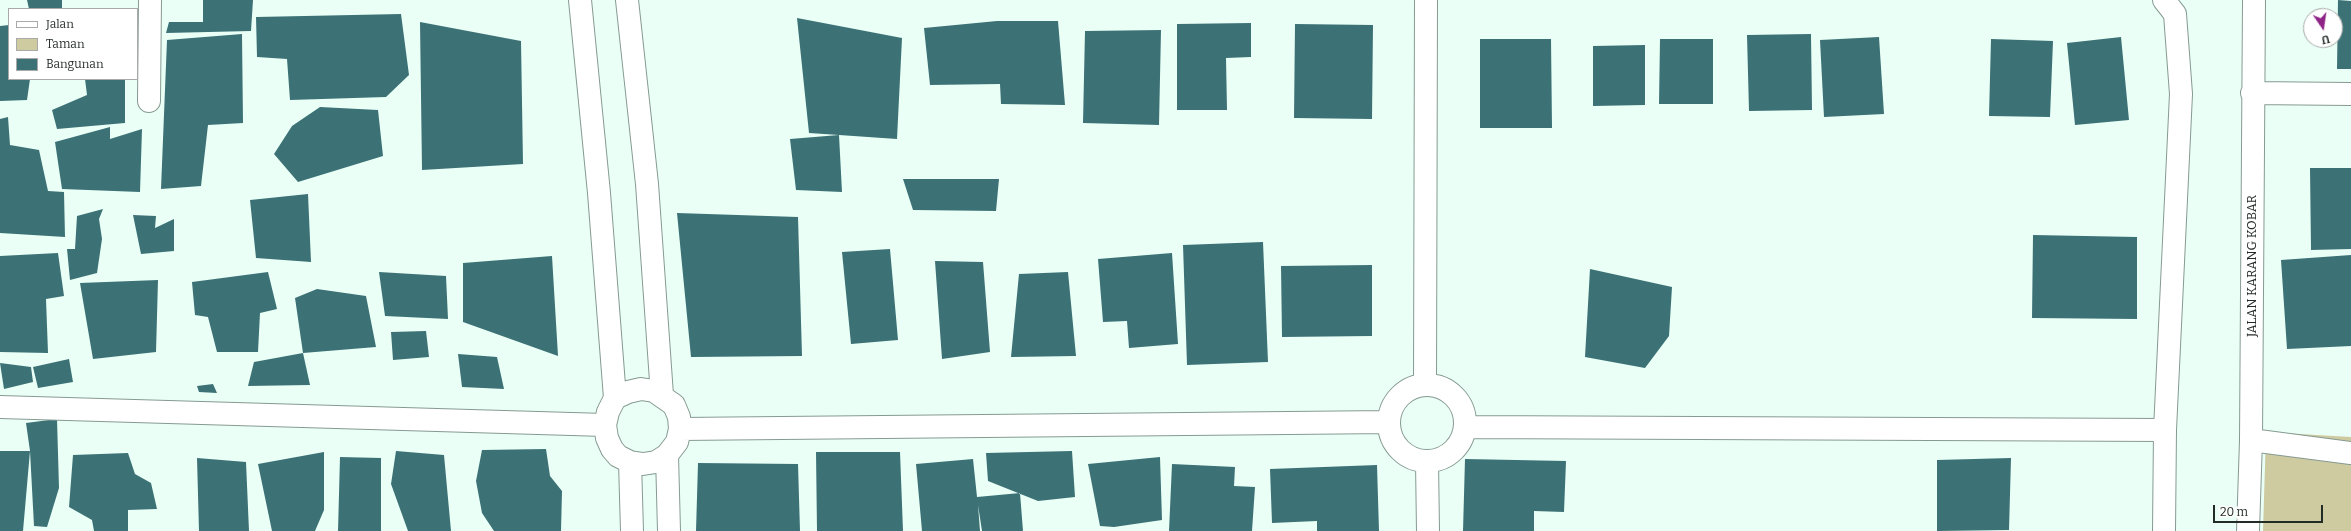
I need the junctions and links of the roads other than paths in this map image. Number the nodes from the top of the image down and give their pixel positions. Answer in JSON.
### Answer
{"nodes":[{"id":1,"x":150,"y":0,"type":"edge"},
{"id":2,"x":580,"y":0,"type":"edge"},
{"id":3,"x":627,"y":0,"type":"edge"},
{"id":4,"x":1426,"y":0,"type":"edge"},
{"id":5,"x":2164,"y":0,"type":"edge"},
{"id":6,"x":2254,"y":0,"type":"edge"},
{"id":7,"x":2252,"y":93,"type":"junction"},
{"id":8,"x":2351,"y":94,"type":"edge"},
{"id":9,"x":149,"y":101,"type":"dead end"},
{"id":10,"x":1425,"y":386,"type":"junction"},
{"id":11,"x":662,"y":395,"type":"junction"},
{"id":12,"x":615,"y":398,"type":"junction"},
{"id":13,"x":0,"y":407,"type":"edge"},
{"id":14,"x":1389,"y":422,"type":"junction"},
{"id":15,"x":605,"y":425,"type":"junction"},
{"id":16,"x":1465,"y":427,"type":"junction"},
{"id":17,"x":680,"y":429,"type":"junction"},
{"id":18,"x":2165,"y":430,"type":"junction"},
{"id":19,"x":2251,"y":440,"type":"junction"},
{"id":20,"x":2351,"y":453,"type":"edge"},
{"id":21,"x":667,"y":455,"type":"junction"},
{"id":22,"x":1428,"y":461,"type":"junction"},
{"id":23,"x":630,"y":462,"type":"junction"},
{"id":24,"x":632,"y":531,"type":"edge"},
{"id":25,"x":669,"y":531,"type":"edge"},
{"id":26,"x":1428,"y":531,"type":"edge"},
{"id":27,"x":2164,"y":531,"type":"edge"},
{"id":28,"x":2248,"y":531,"type":"edge"}],
"edges":[{"from":1,"to":9,"type":"street"},
{"from":2,"to":12,"type":"street"},
{"from":3,"to":11,"type":"street"},
{"from":4,"to":10,"type":"street"},
{"from":5,"to":18,"type":"street"},
{"from":6,"to":7,"type":"street","name":"JALAN KARANG KOBAR"},
{"from":7,"to":8,"type":"street"},
{"from":7,"to":19,"type":"street","name":"JALAN KARANG KOBAR"},
{"from":10,"to":14,"type":"street"},
{"from":10,"to":16,"type":"street"},
{"from":11,"to":12,"type":"street"},
{"from":11,"to":17,"type":"street"},
{"from":12,"to":15,"type":"street"},
{"from":13,"to":15,"type":"street"},
{"from":14,"to":17,"type":"street"},
{"from":14,"to":22,"type":"street"},
{"from":15,"to":23,"type":"street"},
{"from":16,"to":18,"type":"street"},
{"from":16,"to":22,"type":"street"},
{"from":17,"to":21,"type":"street"},
{"from":18,"to":27,"type":"street"},
{"from":19,"to":20,"type":"street"},
{"from":19,"to":28,"type":"street","name":"JALAN KARANG KOBAR"},
{"from":21,"to":23,"type":"street"},
{"from":21,"to":25,"type":"street"},
{"from":22,"to":26,"type":"street"},
{"from":23,"to":24,"type":"street"}]}
